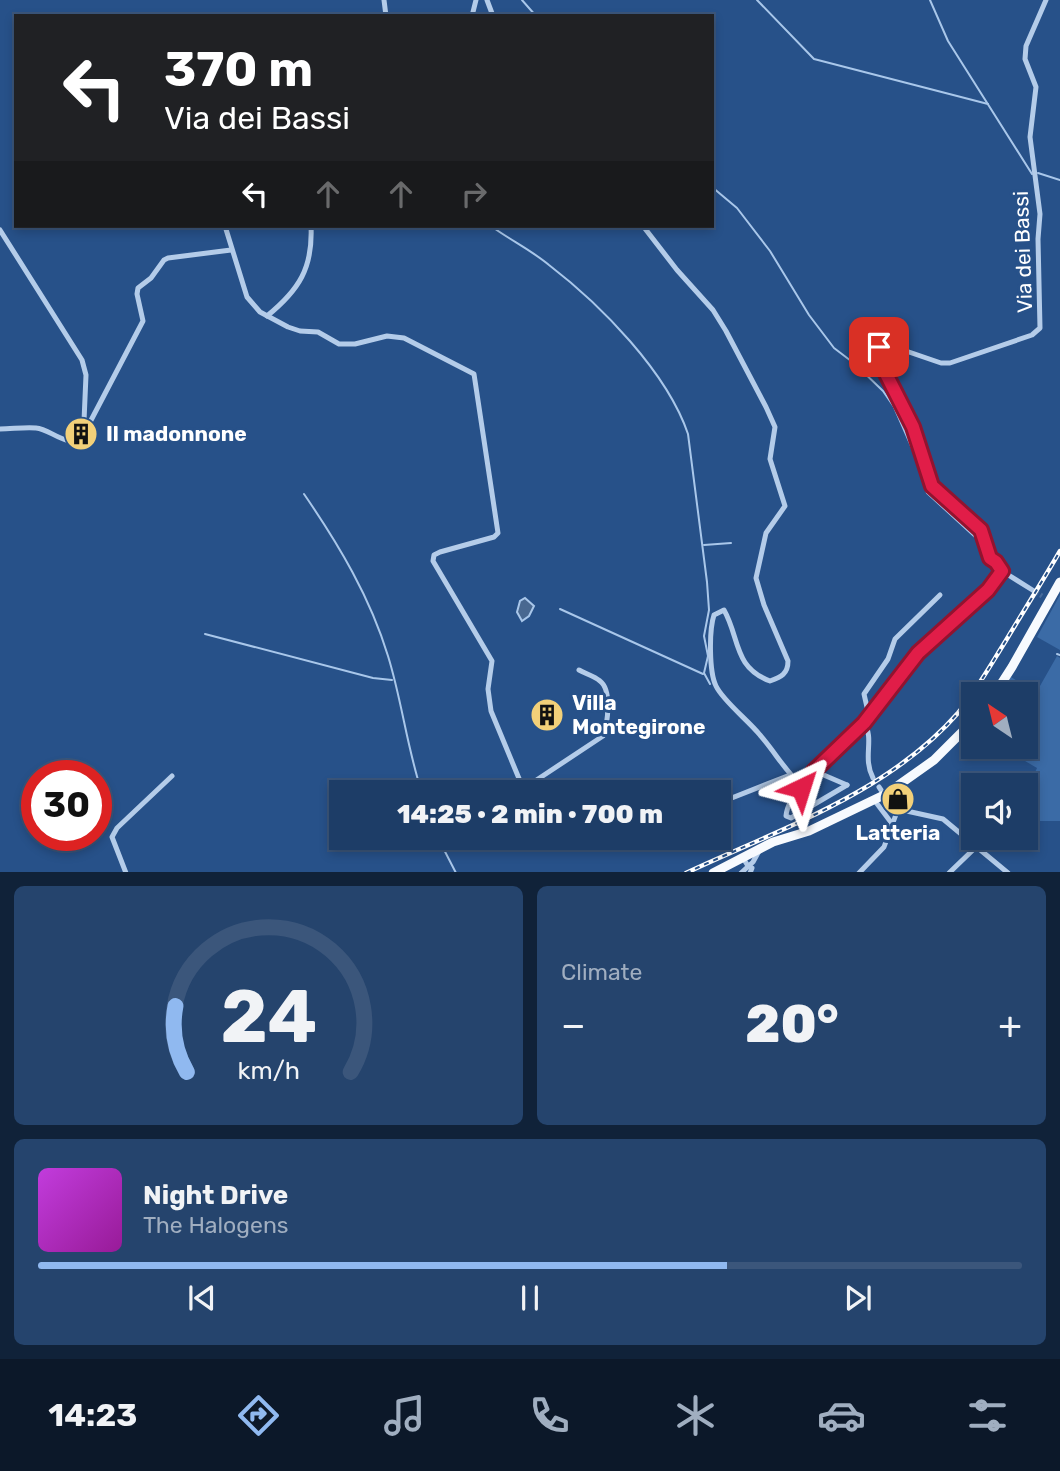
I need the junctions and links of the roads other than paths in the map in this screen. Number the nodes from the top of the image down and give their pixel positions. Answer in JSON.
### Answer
{"nodes":[{"id":1,"x":1046,"y":0,"type":"edge"},
{"id":2,"x":226,"y":228,"type":"edge"},
{"id":3,"x":311,"y":228,"type":"edge"},
{"id":4,"x":645,"y":228,"type":"edge"},
{"id":5,"x":0,"y":230,"type":"edge"},
{"id":6,"x":231,"y":250,"type":"junction"},
{"id":7,"x":267,"y":316,"type":"junction"},
{"id":8,"x":88,"y":426,"type":"junction"},
{"id":9,"x":0,"y":429,"type":"edge"},
{"id":10,"x":1002,"y":571,"type":"junction"},
{"id":11,"x":1060,"y":582,"type":"edge"},
{"id":12,"x":1034,"y":591,"type":"tunnel mouth"},
{"id":13,"x":940,"y":595,"type":"dead end"},
{"id":14,"x":579,"y":670,"type":"dead end"},
{"id":15,"x":1002,"y":682,"type":"edge"},
{"id":16,"x":869,"y":716,"type":"junction"},
{"id":17,"x":864,"y":723,"type":"junction"},
{"id":18,"x":857,"y":730,"type":"junction"},
{"id":19,"x":961,"y":733,"type":"edge"},
{"id":20,"x":867,"y":746,"type":"junction"},
{"id":21,"x":819,"y":773,"type":"dead end"},
{"id":22,"x":790,"y":775,"type":"junction"},
{"id":23,"x":172,"y":776,"type":"dead end"},
{"id":24,"x":873,"y":778,"type":"dead end"},
{"id":25,"x":520,"y":780,"type":"edge"},
{"id":26,"x":538,"y":780,"type":"edge"},
{"id":27,"x":802,"y":786,"type":"junction"},
{"id":28,"x":881,"y":791,"type":"junction"},
{"id":29,"x":731,"y":798,"type":"edge"},
{"id":30,"x":875,"y":800,"type":"junction"},
{"id":31,"x":901,"y":809,"type":"junction"},
{"id":32,"x":893,"y":825,"type":"junction"},
{"id":33,"x":961,"y":834,"type":"edge"},
{"id":34,"x":973,"y":850,"type":"edge"},
{"id":35,"x":982,"y":850,"type":"edge"},
{"id":36,"x":747,"y":866,"type":"edge"},
{"id":37,"x":126,"y":872,"type":"edge"},
{"id":38,"x":718,"y":872,"type":"edge"},
{"id":39,"x":860,"y":872,"type":"edge"},
{"id":40,"x":950,"y":872,"type":"edge"},
{"id":41,"x":1007,"y":872,"type":"edge"}],
"edges":[{"from":1,"to":10,"type":"street","name":"Via dei Bassi"},
{"from":2,"to":6,"type":"street"},
{"from":3,"to":7,"type":"street"},
{"from":4,"to":22,"type":"street"},
{"from":5,"to":8,"type":"street"},
{"from":6,"to":7,"type":"street"},
{"from":6,"to":8,"type":"street"},
{"from":7,"to":25,"type":"street"},
{"from":8,"to":9,"type":"street"},
{"from":10,"to":12,"type":"street","name":"Via dei Bassi"},
{"from":10,"to":16,"type":"street"},
{"from":11,"to":15,"type":"main road"},
{"from":13,"to":16,"type":"street"},
{"from":14,"to":26,"type":"street"},
{"from":16,"to":17,"type":"street"},
{"from":17,"to":18,"type":"street"},
{"from":17,"to":20,"type":"street"},
{"from":18,"to":20,"type":"street"},
{"from":18,"to":27,"type":"street"},
{"from":19,"to":28,"type":"main road"},
{"from":20,"to":24,"type":"street"},
{"from":21,"to":27,"type":"street"},
{"from":22,"to":27,"type":"street"},
{"from":22,"to":29,"type":"street"},
{"from":23,"to":37,"type":"street"},
{"from":28,"to":30,"type":"main road"},
{"from":28,"to":31,"type":"street"},
{"from":30,"to":32,"type":"street"},
{"from":30,"to":36,"type":"main road"},
{"from":31,"to":32,"type":"street"},
{"from":31,"to":33,"type":"street"},
{"from":32,"to":39,"type":"street"},
{"from":34,"to":40,"type":"street"},
{"from":35,"to":41,"type":"street"},
{"from":36,"to":38,"type":"main road"}]}
